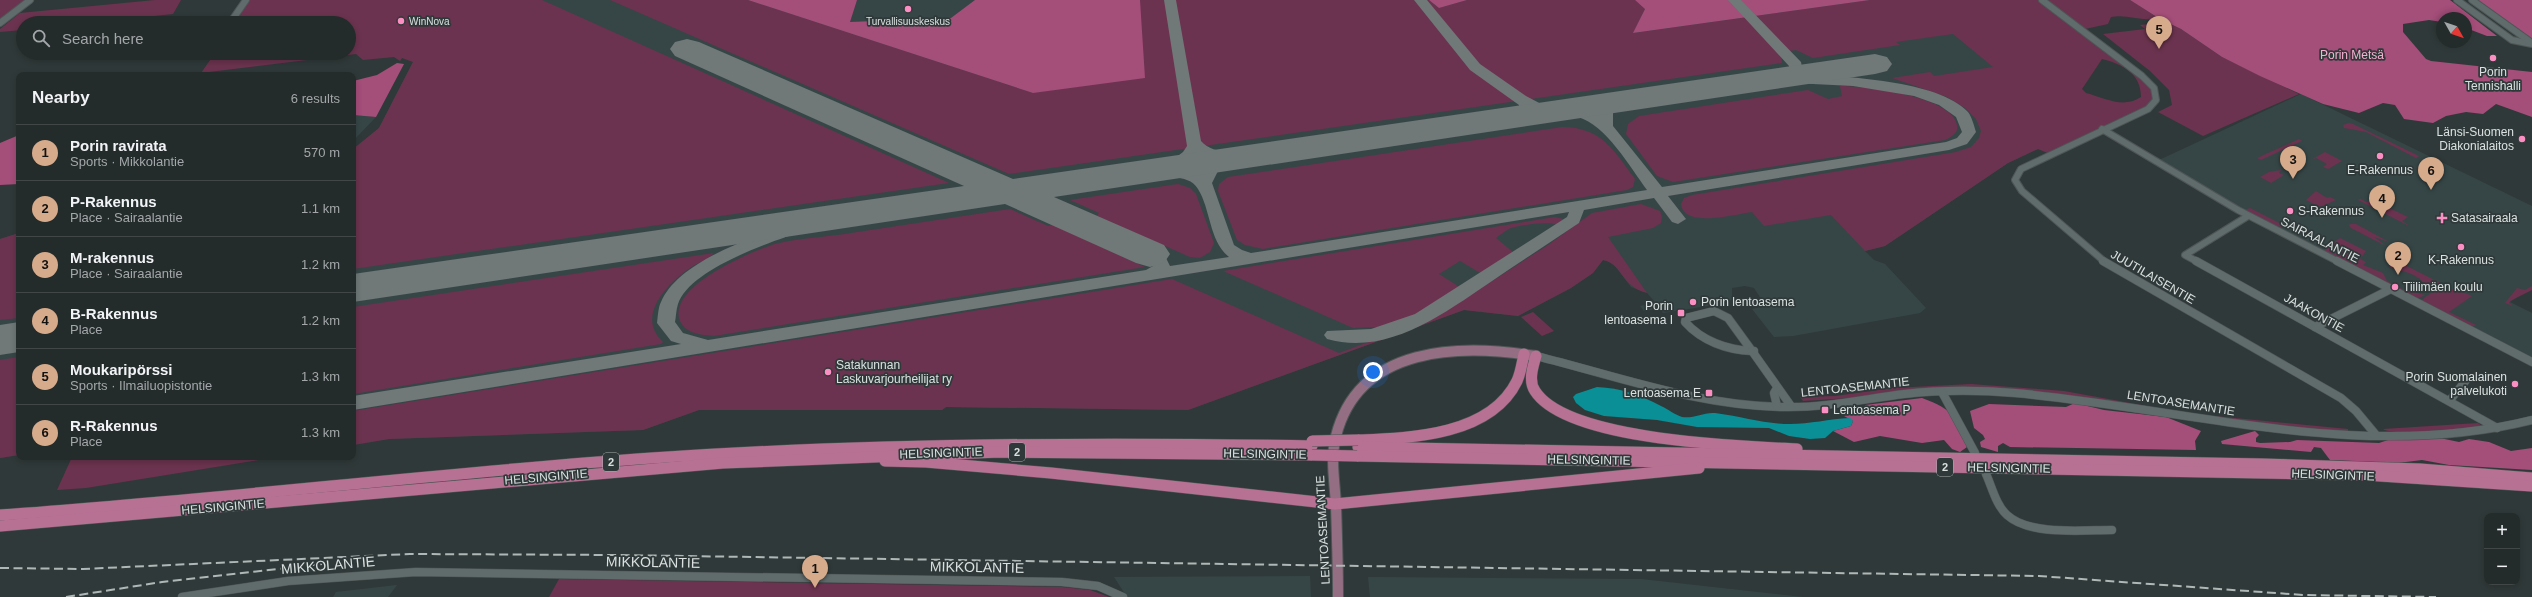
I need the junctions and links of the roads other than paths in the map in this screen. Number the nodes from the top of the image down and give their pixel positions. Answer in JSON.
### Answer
{"nodes":[{"id":1,"x":30,"y":0,"type":"edge"},
{"id":2,"x":246,"y":0,"type":"edge"},
{"id":3,"x":2042,"y":0,"type":"edge"},
{"id":4,"x":2456,"y":0,"type":"edge"},
{"id":5,"x":2472,"y":0,"type":"edge"},
{"id":6,"x":235,"y":16,"type":"edge"},
{"id":7,"x":0,"y":23,"type":"edge"},
{"id":8,"x":2532,"y":43,"type":"edge"},
{"id":9,"x":2102,"y":129,"type":"junction"},
{"id":10,"x":2248,"y":216,"type":"junction"},
{"id":11,"x":2391,"y":289,"type":"junction"},
{"id":12,"x":2315,"y":327,"type":"junction"},
{"id":13,"x":1754,"y":351,"type":"junction"},
{"id":14,"x":1524,"y":354,"type":"junction"},
{"id":15,"x":1536,"y":356,"type":"junction"},
{"id":16,"x":2532,"y":362,"type":"edge"},
{"id":17,"x":2467,"y":379,"type":"dead end"},
{"id":18,"x":1777,"y":388,"type":"junction"},
{"id":19,"x":1942,"y":392,"type":"junction"},
{"id":20,"x":2450,"y":400,"type":"junction"},
{"id":21,"x":1777,"y":406,"type":"junction"},
{"id":22,"x":1791,"y":406,"type":"junction"},
{"id":23,"x":2532,"y":420,"type":"edge"},
{"id":24,"x":2497,"y":428,"type":"junction"},
{"id":25,"x":2376,"y":435,"type":"junction"},
{"id":26,"x":1312,"y":447,"type":"junction"},
{"id":27,"x":1358,"y":448,"type":"junction"},
{"id":28,"x":1975,"y":452,"type":"dead end"},
{"id":29,"x":1919,"y":457,"type":"junction"},
{"id":30,"x":723,"y":463,"type":"junction"},
{"id":31,"x":1778,"y":464,"type":"junction"},
{"id":32,"x":1986,"y":474,"type":"dead end"},
{"id":33,"x":2532,"y":478,"type":"edge"},
{"id":34,"x":2532,"y":486,"type":"edge"},
{"id":35,"x":1336,"y":504,"type":"junction"},
{"id":36,"x":0,"y":515,"type":"edge"},
{"id":37,"x":0,"y":526,"type":"edge"},
{"id":38,"x":2112,"y":530,"type":"dead end"},
{"id":39,"x":182,"y":597,"type":"edge"},
{"id":40,"x":1123,"y":597,"type":"edge"},
{"id":41,"x":1338,"y":597,"type":"edge"}],
"edges":[{"from":1,"to":7,"type":"street"},
{"from":2,"to":6,"type":"street"},
{"from":3,"to":9,"type":"street"},
{"from":4,"to":8,"type":"street"},
{"from":5,"to":8,"type":"street"},
{"from":9,"to":10,"type":"street","name":"SAIRAALANTIE"},
{"from":9,"to":25,"type":"street","name":"JUUTILAISENTIE"},
{"from":10,"to":11,"type":"street","name":"SAIRAALANTIE"},
{"from":10,"to":12,"type":"street","name":"JAAKONTIE"},
{"from":11,"to":12,"type":"street"},
{"from":11,"to":16,"type":"street","name":"SAIRAALANTIE"},
{"from":12,"to":20,"type":"street","name":"JAAKONTIE"},
{"from":13,"to":13,"type":"street"},
{"from":13,"to":18,"type":"street"},
{"from":14,"to":15,"type":"main road","name":"LENTOASEMANTIE"},
{"from":14,"to":27,"type":"highway"},
{"from":14,"to":35,"type":"main road","name":"LENTOASEMANTIE"},
{"from":15,"to":21,"type":"street","name":"LENTOASEMANTIE"},
{"from":15,"to":29,"type":"highway"},
{"from":17,"to":20,"type":"street"},
{"from":18,"to":21,"type":"street"},
{"from":18,"to":22,"type":"street"},
{"from":19,"to":22,"type":"street","name":"LENTOASEMANTIE"},
{"from":19,"to":25,"type":"street","name":"LENTOASEMANTIE"},
{"from":19,"to":28,"type":"street"},
{"from":20,"to":24,"type":"street","name":"JAAKONTIE"},
{"from":21,"to":22,"type":"street","name":"LENTOASEMANTIE"},
{"from":23,"to":24,"type":"street","name":"LENTOASEMANTIE"},
{"from":24,"to":25,"type":"street","name":"LENTOASEMANTIE"},
{"from":26,"to":27,"type":"highway","name":"HELSINGINTIE","number":"2","bridge":true},
{"from":26,"to":27,"type":"highway","bridge":true},
{"from":26,"to":30,"type":"highway","name":"HELSINGINTIE","number":"2"},
{"from":26,"to":36,"type":"highway","name":"HELSINGINTIE","number":"2"},
{"from":27,"to":29,"type":"highway","name":"HELSINGINTIE","number":"2"},
{"from":27,"to":31,"type":"highway","name":"HELSINGINTIE","number":"2"},
{"from":29,"to":33,"type":"highway","name":"HELSINGINTIE","number":"2"},
{"from":30,"to":35,"type":"highway"},
{"from":30,"to":37,"type":"highway","name":"HELSINGINTIE","number":"2"},
{"from":31,"to":34,"type":"highway","name":"HELSINGINTIE","number":"2"},
{"from":31,"to":35,"type":"highway"},
{"from":32,"to":38,"type":"street"},
{"from":35,"to":41,"type":"main road","name":"LENTOASEMANTIE"},
{"from":39,"to":40,"type":"street","name":"MIKKOLANTIE"}]}
